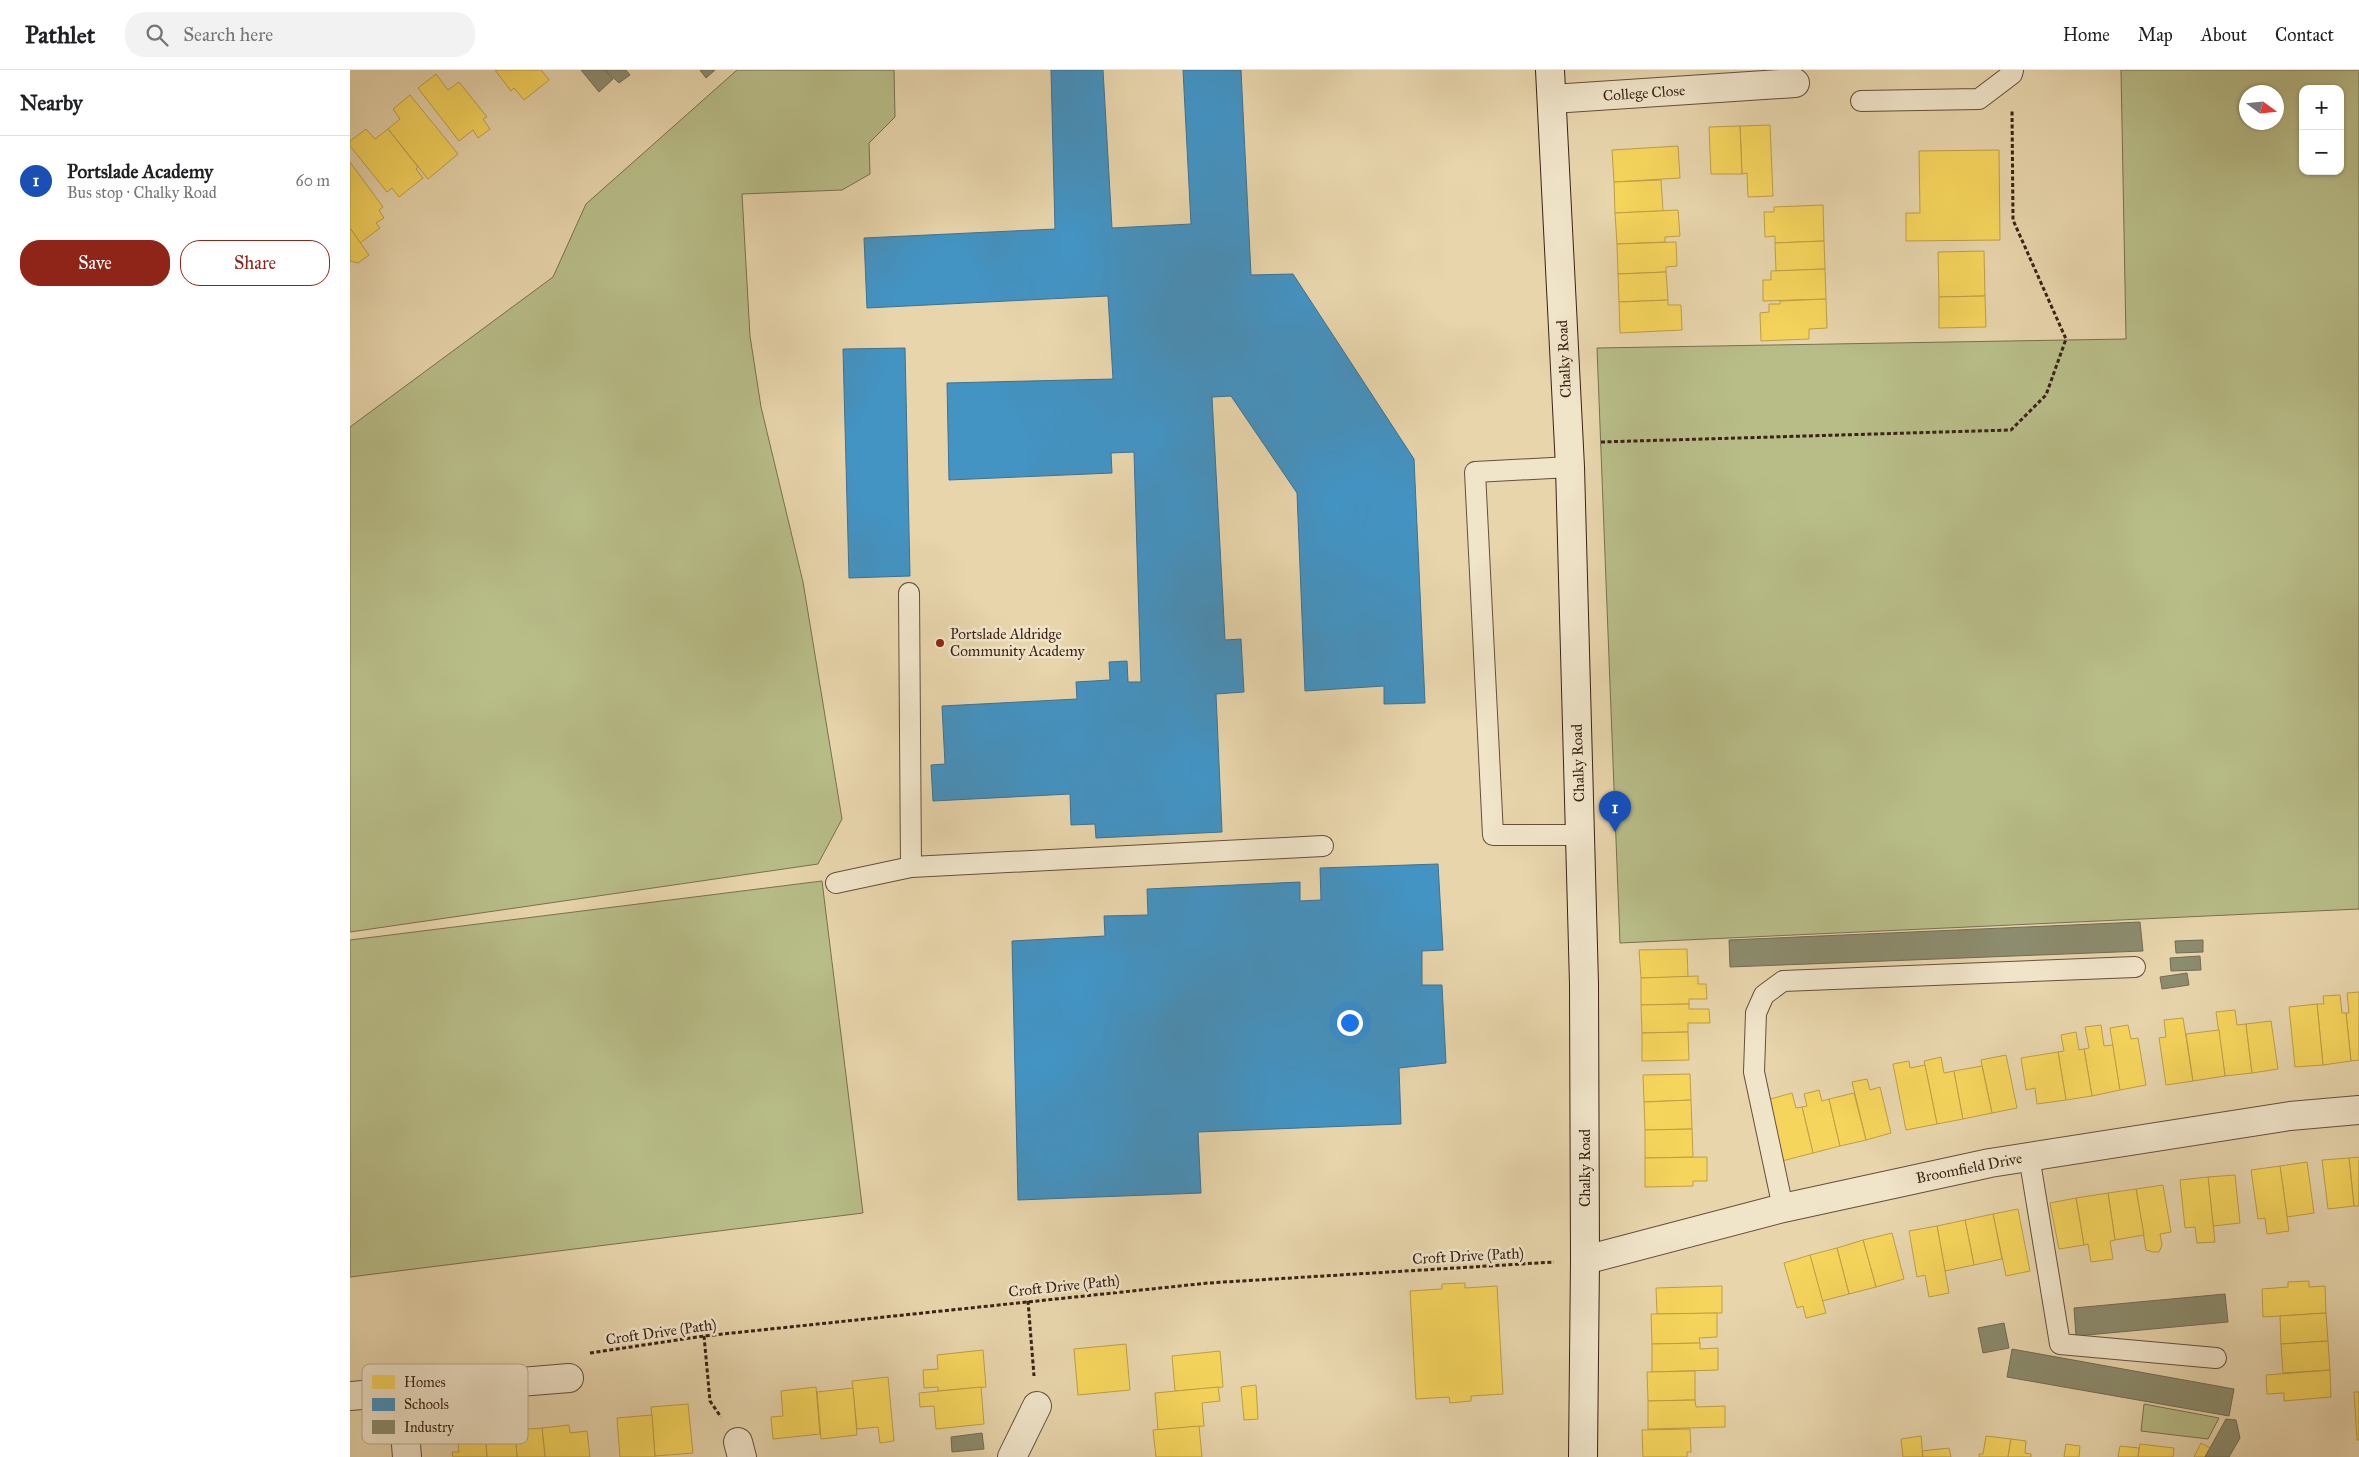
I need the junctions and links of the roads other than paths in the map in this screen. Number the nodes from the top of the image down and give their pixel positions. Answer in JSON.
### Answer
{"nodes":[{"id":1,"x":1550,"y":70,"type":"edge"},
{"id":2,"x":2012,"y":72,"type":"edge"},
{"id":3,"x":1795,"y":82,"type":"dead end"},
{"id":4,"x":1552,"y":100,"type":"junction"},
{"id":5,"x":1861,"y":101,"type":"dead end"},
{"id":6,"x":1569,"y":455,"type":"junction"},
{"id":7,"x":909,"y":592,"type":"dead end"},
{"id":8,"x":1580,"y":835,"type":"junction"},
{"id":9,"x":1323,"y":846,"type":"dead end"},
{"id":10,"x":912,"y":867,"type":"junction"},
{"id":11,"x":836,"y":883,"type":"dead end"},
{"id":12,"x":2135,"y":967,"type":"dead end"},
{"id":13,"x":2359,"y":1110,"type":"edge"},
{"id":14,"x":2029,"y":1156,"type":"junction"},
{"id":15,"x":1783,"y":1208,"type":"junction"},
{"id":16,"x":1585,"y":1260,"type":"junction"},
{"id":17,"x":2216,"y":1358,"type":"dead end"},
{"id":18,"x":569,"y":1378,"type":"road end"},
{"id":19,"x":528,"y":1382,"type":"edge"},
{"id":20,"x":1037,"y":1406,"type":"road end"},
{"id":21,"x":406,"y":1444,"type":"edge"},
{"id":22,"x":407,"y":1457,"type":"edge"},
{"id":23,"x":1012,"y":1457,"type":"edge"},
{"id":24,"x":1582,"y":1457,"type":"edge"}],
"edges":[{"from":1,"to":4,"type":"street","name":"Chalky Road"},
{"from":2,"to":5,"type":"lane"},
{"from":3,"to":4,"type":"street","name":"College Close"},
{"from":4,"to":6,"type":"street","name":"Chalky Road"},
{"from":6,"to":8,"type":"street","name":"Chalky Road"},
{"from":6,"to":8,"type":"lane"},
{"from":7,"to":10,"type":"lane"},
{"from":8,"to":16,"type":"street","name":"Chalky Road"},
{"from":9,"to":10,"type":"lane"},
{"from":10,"to":11,"type":"lane"},
{"from":12,"to":15,"type":"lane"},
{"from":13,"to":14,"type":"street","name":"Broomfield Drive"},
{"from":14,"to":15,"type":"street","name":"Broomfield Drive"},
{"from":14,"to":17,"type":"lane"},
{"from":15,"to":16,"type":"street","name":"Broomfield Drive"},
{"from":16,"to":24,"type":"street","name":"Chalky Road"},
{"from":18,"to":19,"type":"street"},
{"from":20,"to":23,"type":"street"},
{"from":21,"to":22,"type":"street"}]}
